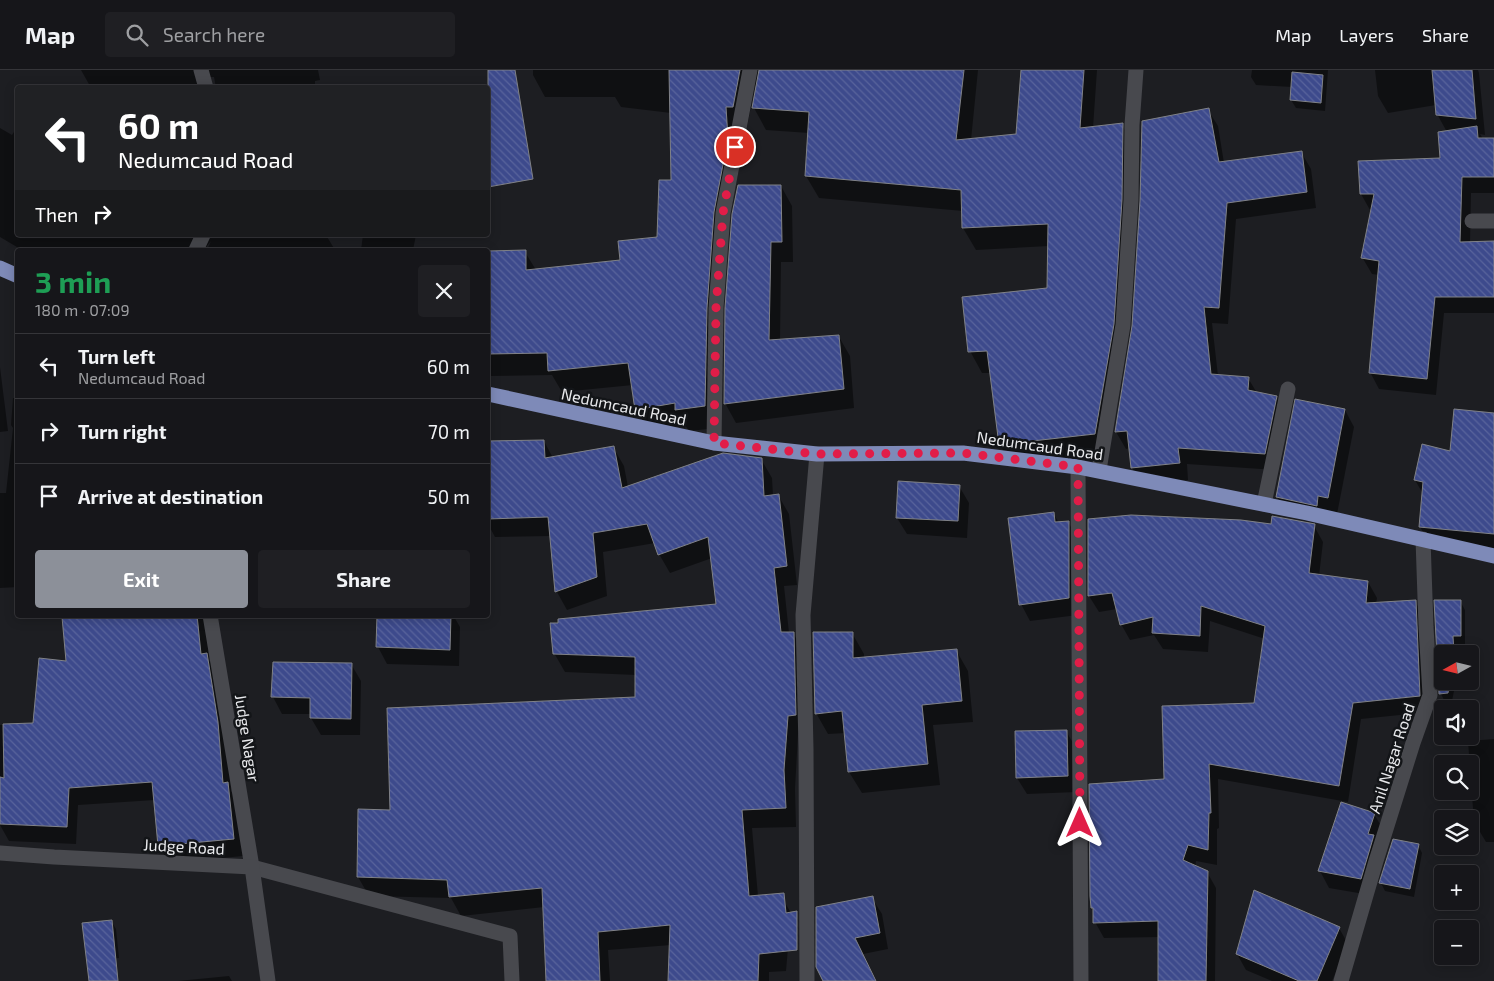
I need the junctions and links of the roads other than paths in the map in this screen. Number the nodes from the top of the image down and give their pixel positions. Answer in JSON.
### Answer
{"nodes":[{"id":1,"x":201,"y":70,"type":"edge"},
{"id":2,"x":750,"y":70,"type":"edge"},
{"id":3,"x":1136,"y":70,"type":"edge"},
{"id":4,"x":205,"y":85,"type":"edge"},
{"id":5,"x":1472,"y":221,"type":"dead end"},
{"id":6,"x":1494,"y":222,"type":"edge"},
{"id":7,"x":0,"y":268,"type":"edge"},
{"id":8,"x":15,"y":275,"type":"edge"},
{"id":9,"x":1288,"y":389,"type":"dead end"},
{"id":10,"x":490,"y":394,"type":"edge"},
{"id":11,"x":714,"y":443,"type":"junction"},
{"id":12,"x":817,"y":454,"type":"junction"},
{"id":13,"x":1078,"y":467,"type":"junction"},
{"id":14,"x":1099,"y":470,"type":"junction"},
{"id":15,"x":1264,"y":504,"type":"junction"},
{"id":16,"x":1423,"y":539,"type":"junction"},
{"id":17,"x":1494,"y":556,"type":"edge"},
{"id":18,"x":211,"y":618,"type":"edge"},
{"id":19,"x":0,"y":853,"type":"edge"},
{"id":20,"x":252,"y":866,"type":"junction"},
{"id":21,"x":268,"y":981,"type":"edge"},
{"id":22,"x":512,"y":981,"type":"edge"},
{"id":23,"x":807,"y":981,"type":"edge"},
{"id":24,"x":1080,"y":981,"type":"edge"},
{"id":25,"x":1341,"y":981,"type":"edge"}],
"edges":[{"from":1,"to":4,"type":"street"},
{"from":2,"to":11,"type":"street"},
{"from":3,"to":14,"type":"street"},
{"from":5,"to":6,"type":"street"},
{"from":7,"to":8,"type":"main road"},
{"from":9,"to":15,"type":"street"},
{"from":10,"to":11,"type":"main road","name":"Nedumcaud Road"},
{"from":11,"to":12,"type":"main road","name":"Nedumcaud Road"},
{"from":12,"to":13,"type":"main road","name":"Nedumcaud Road"},
{"from":12,"to":23,"type":"street"},
{"from":13,"to":14,"type":"main road","name":"Nedumcaud Road"},
{"from":13,"to":24,"type":"street"},
{"from":14,"to":15,"type":"main road","name":"Nedumcaud Road"},
{"from":15,"to":16,"type":"main road","name":"Nedumcaud Road"},
{"from":16,"to":17,"type":"main road","name":"Nedumcaud Road"},
{"from":16,"to":25,"type":"street","name":"Anil Nagar Road"},
{"from":18,"to":20,"type":"street","name":"Judge Nagar"},
{"from":19,"to":20,"type":"street","name":"Judge Road"},
{"from":20,"to":21,"type":"street"},
{"from":20,"to":22,"type":"street","name":"Judge Road"}]}
